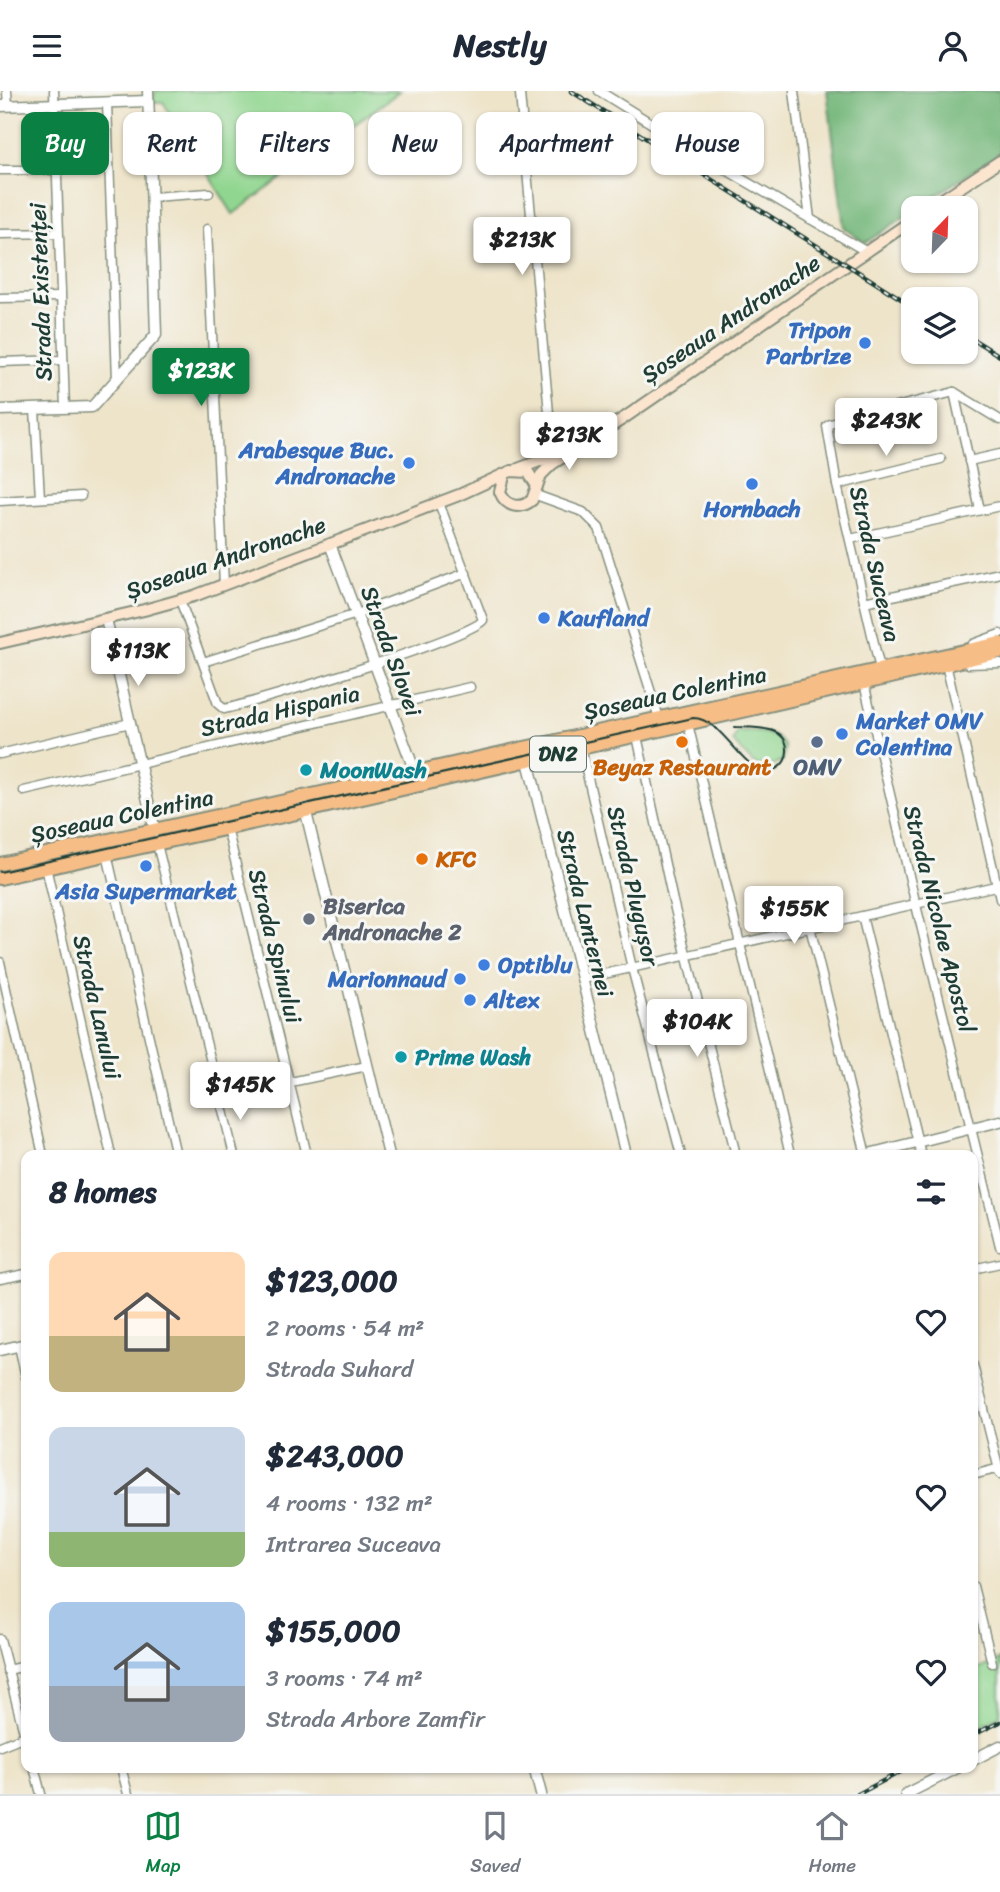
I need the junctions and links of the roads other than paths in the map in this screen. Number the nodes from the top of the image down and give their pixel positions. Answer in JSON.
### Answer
{"nodes":[{"id":1,"x":7,"y":91,"type":"edge"},
{"id":2,"x":54,"y":91,"type":"edge"},
{"id":3,"x":598,"y":91,"type":"edge"},
{"id":4,"x":794,"y":91,"type":"edge"},
{"id":5,"x":520,"y":94,"type":"dead end"},
{"id":6,"x":148,"y":96,"type":"edge"},
{"id":7,"x":107,"y":103,"type":"junction"},
{"id":8,"x":55,"y":104,"type":"junction"},
{"id":9,"x":4,"y":106,"type":"edge"},
{"id":10,"x":55,"y":112,"type":"edge"},
{"id":11,"x":1000,"y":160,"type":"edge"},
{"id":12,"x":0,"y":170,"type":"edge"},
{"id":13,"x":21,"y":170,"type":"edge"},
{"id":14,"x":56,"y":175,"type":"edge"},
{"id":15,"x":209,"y":193,"type":"dead end"},
{"id":16,"x":947,"y":196,"type":"edge"},
{"id":17,"x":152,"y":197,"type":"junction"},
{"id":18,"x":810,"y":219,"type":"junction"},
{"id":19,"x":901,"y":228,"type":"edge"},
{"id":20,"x":207,"y":229,"type":"dead end"},
{"id":21,"x":0,"y":233,"type":"edge"},
{"id":22,"x":58,"y":233,"type":"junction"},
{"id":23,"x":867,"y":252,"type":"junction"},
{"id":24,"x":60,"y":297,"type":"junction"},
{"id":25,"x":0,"y":298,"type":"edge"},
{"id":26,"x":63,"y":360,"type":"junction"},
{"id":27,"x":0,"y":362,"type":"edge"},
{"id":28,"x":117,"y":381,"type":"junction"},
{"id":29,"x":954,"y":392,"type":"junction"},
{"id":30,"x":65,"y":408,"type":"junction"},
{"id":31,"x":35,"y":409,"type":"junction"},
{"id":32,"x":0,"y":410,"type":"edge"},
{"id":33,"x":1000,"y":420,"type":"edge"},
{"id":34,"x":583,"y":443,"type":"junction"},
{"id":35,"x":1000,"y":454,"type":"edge"},
{"id":36,"x":553,"y":457,"type":"junction"},
{"id":37,"x":941,"y":459,"type":"dead end"},
{"id":38,"x":969,"y":461,"type":"junction"},
{"id":39,"x":517,"y":470,"type":"junction"},
{"id":40,"x":504,"y":476,"type":"junction"},
{"id":41,"x":837,"y":485,"type":"junction"},
{"id":42,"x":536,"y":490,"type":"junction"},
{"id":43,"x":459,"y":495,"type":"junction"},
{"id":44,"x":81,"y":496,"type":"dead end"},
{"id":45,"x":502,"y":497,"type":"junction"},
{"id":46,"x":40,"y":498,"type":"junction"},
{"id":47,"x":0,"y":501,"type":"edge"},
{"id":48,"x":439,"y":503,"type":"junction"},
{"id":49,"x":1000,"y":506,"type":"edge"},
{"id":50,"x":980,"y":510,"type":"junction"},
{"id":51,"x":850,"y":540,"type":"junction"},
{"id":52,"x":330,"y":544,"type":"junction"},
{"id":53,"x":466,"y":573,"type":"junction"},
{"id":54,"x":1000,"y":573,"type":"edge"},
{"id":55,"x":224,"y":585,"type":"junction"},
{"id":56,"x":180,"y":600,"type":"junction"},
{"id":57,"x":864,"y":602,"type":"junction"},
{"id":58,"x":357,"y":614,"type":"junction"},
{"id":59,"x":106,"y":619,"type":"junction"},
{"id":60,"x":1000,"y":634,"type":"edge"},
{"id":61,"x":0,"y":643,"type":"edge"},
{"id":62,"x":1000,"y":654,"type":"edge"},
{"id":63,"x":948,"y":659,"type":"junction"},
{"id":64,"x":203,"y":662,"type":"junction"},
{"id":65,"x":376,"y":664,"type":"junction"},
{"id":66,"x":880,"y":669,"type":"junction"},
{"id":67,"x":864,"y":683,"type":"junction"},
{"id":68,"x":470,"y":687,"type":"dead end"},
{"id":69,"x":391,"y":706,"type":"junction"},
{"id":70,"x":659,"y":718,"type":"junction"},
{"id":71,"x":131,"y":723,"type":"junction"},
{"id":72,"x":688,"y":725,"type":"junction"},
{"id":73,"x":637,"y":736,"type":"junction"},
{"id":74,"x":581,"y":748,"type":"junction"},
{"id":75,"x":0,"y":754,"type":"edge"},
{"id":76,"x":528,"y":761,"type":"junction"},
{"id":77,"x":140,"y":763,"type":"junction"},
{"id":78,"x":415,"y":772,"type":"junction"},
{"id":79,"x":24,"y":791,"type":"dead end"},
{"id":80,"x":302,"y":796,"type":"junction"},
{"id":81,"x":306,"y":811,"type":"junction"},
{"id":82,"x":227,"y":828,"type":"junction"},
{"id":83,"x":156,"y":837,"type":"junction"},
{"id":84,"x":107,"y":854,"type":"junction"},
{"id":85,"x":0,"y":864,"type":"edge"},
{"id":86,"x":46,"y":867,"type":"junction"},
{"id":87,"x":0,"y":878,"type":"edge"},
{"id":88,"x":998,"y":885,"type":"edge"},
{"id":89,"x":1000,"y":899,"type":"edge"},
{"id":90,"x":915,"y":903,"type":"junction"},
{"id":91,"x":862,"y":916,"type":"junction"},
{"id":92,"x":810,"y":927,"type":"junction"},
{"id":93,"x":739,"y":943,"type":"junction"},
{"id":94,"x":686,"y":955,"type":"junction"},
{"id":95,"x":0,"y":962,"type":"edge"},
{"id":96,"x":632,"y":968,"type":"junction"},
{"id":97,"x":582,"y":979,"type":"junction"},
{"id":98,"x":2,"y":980,"type":"edge"},
{"id":99,"x":367,"y":1066,"type":"junction"},
{"id":100,"x":289,"y":1082,"type":"junction"},
{"id":101,"x":219,"y":1097,"type":"junction"},
{"id":102,"x":1000,"y":1121,"type":"edge"},
{"id":103,"x":971,"y":1129,"type":"junction"},
{"id":104,"x":918,"y":1141,"type":"junction"},
{"id":105,"x":42,"y":1150,"type":"edge"},
{"id":106,"x":110,"y":1150,"type":"edge"},
{"id":107,"x":175,"y":1150,"type":"edge"},
{"id":108,"x":233,"y":1150,"type":"edge"},
{"id":109,"x":306,"y":1150,"type":"edge"},
{"id":110,"x":387,"y":1150,"type":"edge"},
{"id":111,"x":625,"y":1150,"type":"edge"},
{"id":112,"x":680,"y":1150,"type":"edge"},
{"id":113,"x":735,"y":1150,"type":"edge"},
{"id":114,"x":789,"y":1150,"type":"edge"},
{"id":115,"x":864,"y":1150,"type":"edge"},
{"id":116,"x":884,"y":1150,"type":"edge"},
{"id":117,"x":920,"y":1150,"type":"edge"},
{"id":118,"x":976,"y":1150,"type":"edge"},
{"id":119,"x":978,"y":1157,"type":"edge"},
{"id":120,"x":1000,"y":1246,"type":"edge"},
{"id":121,"x":1000,"y":1262,"type":"edge"},
{"id":122,"x":978,"y":1268,"type":"edge"},
{"id":123,"x":21,"y":1275,"type":"edge"},
{"id":124,"x":0,"y":1277,"type":"edge"},
{"id":125,"x":21,"y":1345,"type":"edge"},
{"id":126,"x":0,"y":1350,"type":"edge"},
{"id":127,"x":978,"y":1384,"type":"edge"},
{"id":128,"x":1000,"y":1470,"type":"edge"},
{"id":129,"x":978,"y":1474,"type":"edge"},
{"id":130,"x":978,"y":1606,"type":"edge"},
{"id":131,"x":0,"y":1640,"type":"edge"},
{"id":132,"x":992,"y":1663,"type":"dead end"},
{"id":133,"x":5,"y":1674,"type":"edge"},
{"id":134,"x":21,"y":1723,"type":"edge"},
{"id":135,"x":21,"y":1740,"type":"edge"},
{"id":136,"x":0,"y":1746,"type":"edge"},
{"id":137,"x":1000,"y":1746,"type":"edge"},
{"id":138,"x":978,"y":1757,"type":"edge"},
{"id":139,"x":36,"y":1773,"type":"edge"},
{"id":140,"x":123,"y":1773,"type":"edge"},
{"id":141,"x":536,"y":1773,"type":"edge"},
{"id":142,"x":947,"y":1773,"type":"edge"},
{"id":143,"x":41,"y":1794,"type":"edge"},
{"id":144,"x":128,"y":1794,"type":"edge"},
{"id":145,"x":541,"y":1794,"type":"edge"},
{"id":146,"x":906,"y":1794,"type":"edge"}],
"edges":[{"from":1,"to":9,"type":"street"},
{"from":2,"to":8,"type":"street","name":"Strada Existenței"},
{"from":3,"to":18,"type":"street"},
{"from":4,"to":18,"type":"street"},
{"from":5,"to":36,"type":"street"},
{"from":6,"to":7,"type":"street"},
{"from":6,"to":17,"type":"street"},
{"from":7,"to":8,"type":"street"},
{"from":7,"to":28,"type":"street"},
{"from":8,"to":9,"type":"street"},
{"from":8,"to":10,"type":"street","name":"Strada Existenței"},
{"from":11,"to":16,"type":"main road"},
{"from":12,"to":13,"type":"street"},
{"from":14,"to":22,"type":"street","name":"Strada Existenței"},
{"from":15,"to":17,"type":"street"},
{"from":17,"to":28,"type":"street"},
{"from":18,"to":23,"type":"street"},
{"from":19,"to":23,"type":"main road","name":"Șoseaua Andronache"},
{"from":20,"to":55,"type":"street"},
{"from":21,"to":22,"type":"street"},
{"from":22,"to":24,"type":"street","name":"Strada Existenței"},
{"from":23,"to":34,"type":"main road","name":"Șoseaua Andronache"},
{"from":24,"to":25,"type":"street"},
{"from":24,"to":26,"type":"street","name":"Strada Existenței"},
{"from":26,"to":27,"type":"street"},
{"from":26,"to":30,"type":"street","name":"Strada Existenței"},
{"from":28,"to":30,"type":"street"},
{"from":29,"to":33,"type":"street"},
{"from":29,"to":38,"type":"street"},
{"from":29,"to":41,"type":"street","name":"Strada Suceava"},
{"from":30,"to":31,"type":"street"},
{"from":31,"to":32,"type":"street"},
{"from":31,"to":46,"type":"street"},
{"from":34,"to":36,"type":"main road","name":"Șoseaua Andronache"},
{"from":34,"to":42,"type":"main road","name":"Șoseaua Andronache"},
{"from":35,"to":38,"type":"street"},
{"from":36,"to":39,"type":"main road","name":"Șoseaua Andronache"},
{"from":37,"to":41,"type":"street"},
{"from":38,"to":50,"type":"street"},
{"from":39,"to":40,"type":"main road"},
{"from":39,"to":42,"type":"main road"},
{"from":40,"to":43,"type":"main road","name":"Șoseaua Andronache"},
{"from":40,"to":45,"type":"main road"},
{"from":41,"to":51,"type":"street","name":"Strada Suceava"},
{"from":42,"to":45,"type":"main road"},
{"from":42,"to":70,"type":"street"},
{"from":43,"to":45,"type":"main road","name":"Șoseaua Andronache"},
{"from":43,"to":48,"type":"main road","name":"Șoseaua Andronache"},
{"from":44,"to":46,"type":"street"},
{"from":46,"to":47,"type":"street"},
{"from":48,"to":52,"type":"main road","name":"Șoseaua Andronache"},
{"from":48,"to":53,"type":"street"},
{"from":49,"to":50,"type":"street"},
{"from":50,"to":51,"type":"street"},
{"from":51,"to":57,"type":"street","name":"Strada Suceava"},
{"from":52,"to":55,"type":"main road","name":"Șoseaua Andronache"},
{"from":52,"to":58,"type":"street","name":"Strada Slovei"},
{"from":53,"to":58,"type":"street"},
{"from":53,"to":65,"type":"street"},
{"from":54,"to":57,"type":"street"},
{"from":55,"to":56,"type":"main road","name":"Șoseaua Andronache"},
{"from":56,"to":59,"type":"main road","name":"Șoseaua Andronache"},
{"from":56,"to":64,"type":"street"},
{"from":57,"to":66,"type":"street","name":"Strada Suceava"},
{"from":58,"to":64,"type":"street"},
{"from":58,"to":65,"type":"street","name":"Strada Slovei"},
{"from":59,"to":61,"type":"main road","name":"Șoseaua Andronache"},
{"from":59,"to":71,"type":"street"},
{"from":60,"to":63,"type":"street","name":"Șoseaua Colentina"},
{"from":62,"to":63,"type":"main road","name":"Șoseaua Colentina","number":"DN2"},
{"from":62,"to":63,"type":"street","name":"Șoseaua Colentina"},
{"from":63,"to":66,"type":"main road","name":"Șoseaua Colentina","number":"DN2"},
{"from":63,"to":67,"type":"main road","name":"Șoseaua Colentina","number":"DN2"},
{"from":63,"to":88,"type":"street"},
{"from":64,"to":65,"type":"street"},
{"from":65,"to":69,"type":"street","name":"Strada Slovei"},
{"from":66,"to":70,"type":"main road","name":"Șoseaua Colentina","number":"DN2"},
{"from":67,"to":72,"type":"main road","name":"Șoseaua Colentina","number":"DN2"},
{"from":67,"to":90,"type":"street","name":"Strada Nicolae Apostol"},
{"from":68,"to":69,"type":"street","name":"Strada Hispania"},
{"from":69,"to":77,"type":"street","name":"Strada Hispania"},
{"from":69,"to":78,"type":"street","name":"Strada Slovei"},
{"from":70,"to":78,"type":"main road","name":"Șoseaua Colentina","number":"DN2"},
{"from":71,"to":75,"type":"street"},
{"from":71,"to":77,"type":"street"},
{"from":72,"to":73,"type":"main road","name":"Șoseaua Colentina","number":"DN2"},
{"from":72,"to":93,"type":"street"},
{"from":73,"to":74,"type":"main road","name":"Șoseaua Colentina","number":"DN2"},
{"from":73,"to":94,"type":"street"},
{"from":74,"to":76,"type":"main road","name":"Șoseaua Colentina","number":"DN2"},
{"from":74,"to":96,"type":"street","name":"Strada Plugușor"},
{"from":76,"to":81,"type":"main road","name":"Șoseaua Colentina","number":"DN2"},
{"from":76,"to":97,"type":"street","name":"Strada Lanternei"},
{"from":77,"to":79,"type":"street","name":"Strada Hispania"},
{"from":77,"to":83,"type":"street"},
{"from":78,"to":80,"type":"main road","name":"Șoseaua Colentina","number":"DN2"},
{"from":80,"to":81,"type":"street"},
{"from":80,"to":83,"type":"main road","name":"Șoseaua Colentina","number":"DN2"},
{"from":81,"to":82,"type":"main road","name":"Șoseaua Colentina","number":"DN2"},
{"from":81,"to":99,"type":"street"},
{"from":82,"to":83,"type":"main road","name":"Șoseaua Colentina","number":"DN2"},
{"from":82,"to":100,"type":"street","name":"Strada Spinului"},
{"from":83,"to":84,"type":"main road","name":"Șoseaua Colentina","number":"DN2"},
{"from":83,"to":85,"type":"main road","name":"Șoseaua Colentina","number":"DN2"},
{"from":83,"to":101,"type":"street"},
{"from":84,"to":86,"type":"main road","name":"Șoseaua Colentina","number":"DN2"},
{"from":84,"to":107,"type":"street"},
{"from":86,"to":87,"type":"main road","name":"Șoseaua Colentina","number":"DN2"},
{"from":86,"to":106,"type":"street","name":"Strada Lanului"},
{"from":88,"to":89,"type":"street"},
{"from":88,"to":90,"type":"street"},
{"from":90,"to":91,"type":"street"},
{"from":90,"to":103,"type":"street","name":"Strada Nicolae Apostol"},
{"from":91,"to":92,"type":"street"},
{"from":91,"to":104,"type":"street"},
{"from":92,"to":93,"type":"street"},
{"from":92,"to":115,"type":"street"},
{"from":93,"to":94,"type":"street"},
{"from":93,"to":114,"type":"street"},
{"from":94,"to":96,"type":"street"},
{"from":94,"to":113,"type":"street"},
{"from":95,"to":98,"type":"street"},
{"from":96,"to":97,"type":"street"},
{"from":96,"to":112,"type":"street","name":"Strada Plugușor"},
{"from":97,"to":111,"type":"street","name":"Strada Lanternei"},
{"from":98,"to":105,"type":"street"},
{"from":99,"to":100,"type":"street"},
{"from":99,"to":110,"type":"street"},
{"from":100,"to":101,"type":"street"},
{"from":100,"to":109,"type":"street","name":"Strada Spinului"},
{"from":101,"to":108,"type":"street"},
{"from":102,"to":103,"type":"street"},
{"from":103,"to":104,"type":"street"},
{"from":103,"to":118,"type":"street","name":"Strada Nicolae Apostol"},
{"from":104,"to":116,"type":"street"},
{"from":104,"to":117,"type":"street"},
{"from":119,"to":120,"type":"street","name":"Strada Nicolae Apostol"},
{"from":121,"to":122,"type":"street"},
{"from":123,"to":124,"type":"street"},
{"from":125,"to":126,"type":"street"},
{"from":127,"to":128,"type":"street"},
{"from":128,"to":129,"type":"street"},
{"from":130,"to":132,"type":"street"},
{"from":131,"to":133,"type":"street"},
{"from":133,"to":134,"type":"street"},
{"from":135,"to":136,"type":"street"},
{"from":137,"to":138,"type":"street"},
{"from":139,"to":143,"type":"street"},
{"from":140,"to":144,"type":"street"},
{"from":141,"to":145,"type":"street"},
{"from":142,"to":146,"type":"street"}]}
